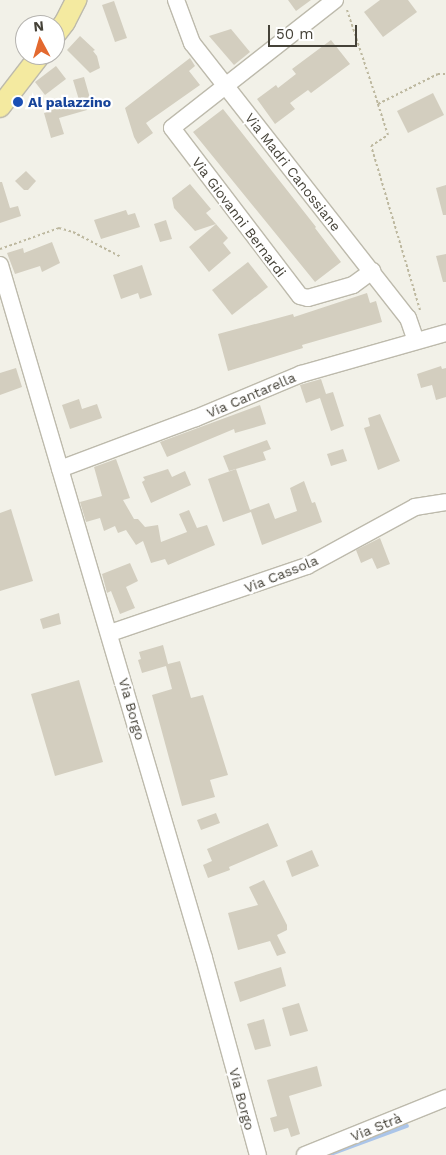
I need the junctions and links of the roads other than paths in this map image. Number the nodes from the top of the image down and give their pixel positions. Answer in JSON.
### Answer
{"nodes":[{"id":1,"x":76,"y":0,"type":"edge"},
{"id":2,"x":176,"y":0,"type":"edge"},
{"id":3,"x":341,"y":5,"type":"edge"},
{"id":4,"x":65,"y":22,"type":"edge"},
{"id":5,"x":31,"y":65,"type":"edge"},
{"id":6,"x":225,"y":85,"type":"junction"},
{"id":7,"x":3,"y":97,"type":"edge"},
{"id":8,"x":0,"y":265,"type":"edge"},
{"id":9,"x":372,"y":271,"type":"junction"},
{"id":10,"x":446,"y":333,"type":"edge"},
{"id":11,"x":416,"y":341,"type":"junction"},
{"id":12,"x":60,"y":469,"type":"junction"},
{"id":13,"x":446,"y":502,"type":"edge"},
{"id":14,"x":110,"y":633,"type":"junction"},
{"id":15,"x":446,"y":1098,"type":"edge"},
{"id":16,"x":258,"y":1155,"type":"edge"},
{"id":17,"x":305,"y":1155,"type":"edge"}],
"edges":[{"from":1,"to":4,"type":"main road"},
{"from":2,"to":6,"type":"street","name":"Via Madri Canossiane"},
{"from":3,"to":6,"type":"street"},
{"from":5,"to":7,"type":"main road"},
{"from":6,"to":9,"type":"street","name":"Via Madri Canossiane"},
{"from":6,"to":9,"type":"street","name":"Via Giovanni Bernardi"},
{"from":8,"to":12,"type":"street","name":"Via Borgo"},
{"from":9,"to":11,"type":"street","name":"Via Madri Canossiane"},
{"from":10,"to":11,"type":"street","name":"Via Cantarella"},
{"from":11,"to":12,"type":"street","name":"Via Cantarella"},
{"from":12,"to":14,"type":"street","name":"Via Borgo"},
{"from":13,"to":14,"type":"street","name":"Via Cassola"},
{"from":14,"to":16,"type":"street","name":"Via Borgo"},
{"from":15,"to":17,"type":"street","name":"Via Strà"}]}
